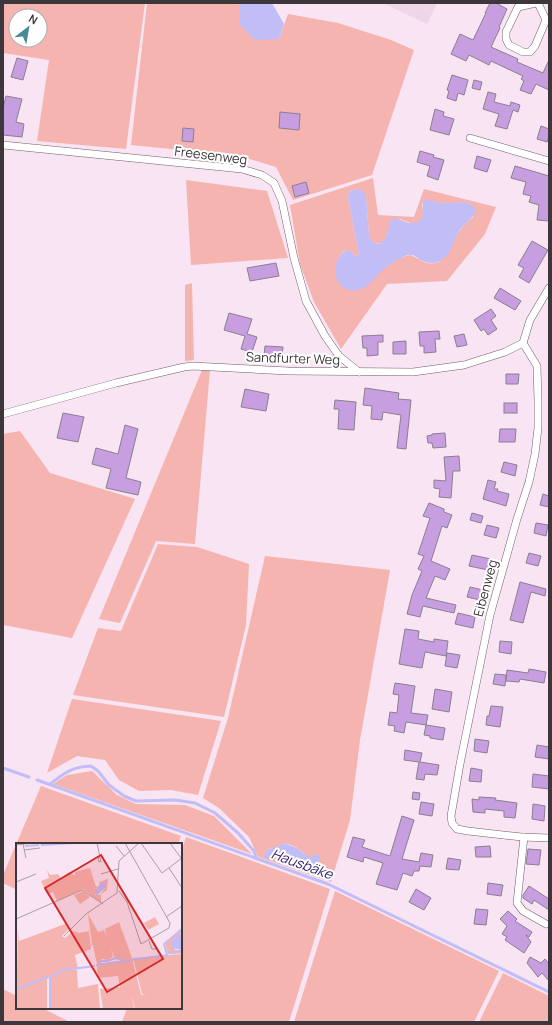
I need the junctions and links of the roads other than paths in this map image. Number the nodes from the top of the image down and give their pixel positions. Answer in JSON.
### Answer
{"nodes":[{"id":1,"x":537,"y":3,"type":"edge"},
{"id":2,"x":470,"y":138,"type":"dead end"},
{"id":3,"x":3,"y":145,"type":"edge"},
{"id":4,"x":549,"y":162,"type":"edge"},
{"id":5,"x":549,"y":288,"type":"edge"},
{"id":6,"x":523,"y":343,"type":"junction"},
{"id":7,"x":359,"y":372,"type":"junction"},
{"id":8,"x":3,"y":414,"type":"edge"},
{"id":9,"x":524,"y":837,"type":"junction"},
{"id":10,"x":549,"y":838,"type":"edge"},
{"id":11,"x":546,"y":924,"type":"dead end"}],
"edges":[{"from":1,"to":1,"type":"street"},
{"from":2,"to":4,"type":"street"},
{"from":3,"to":7,"type":"street","name":"Freesenweg"},
{"from":5,"to":6,"type":"street"},
{"from":6,"to":7,"type":"street","name":"Sandfurter Weg"},
{"from":6,"to":9,"type":"street","name":"Eibenweg"},
{"from":7,"to":8,"type":"street","name":"Sandfurter Weg"},
{"from":9,"to":10,"type":"street"},
{"from":9,"to":11,"type":"street"}]}
